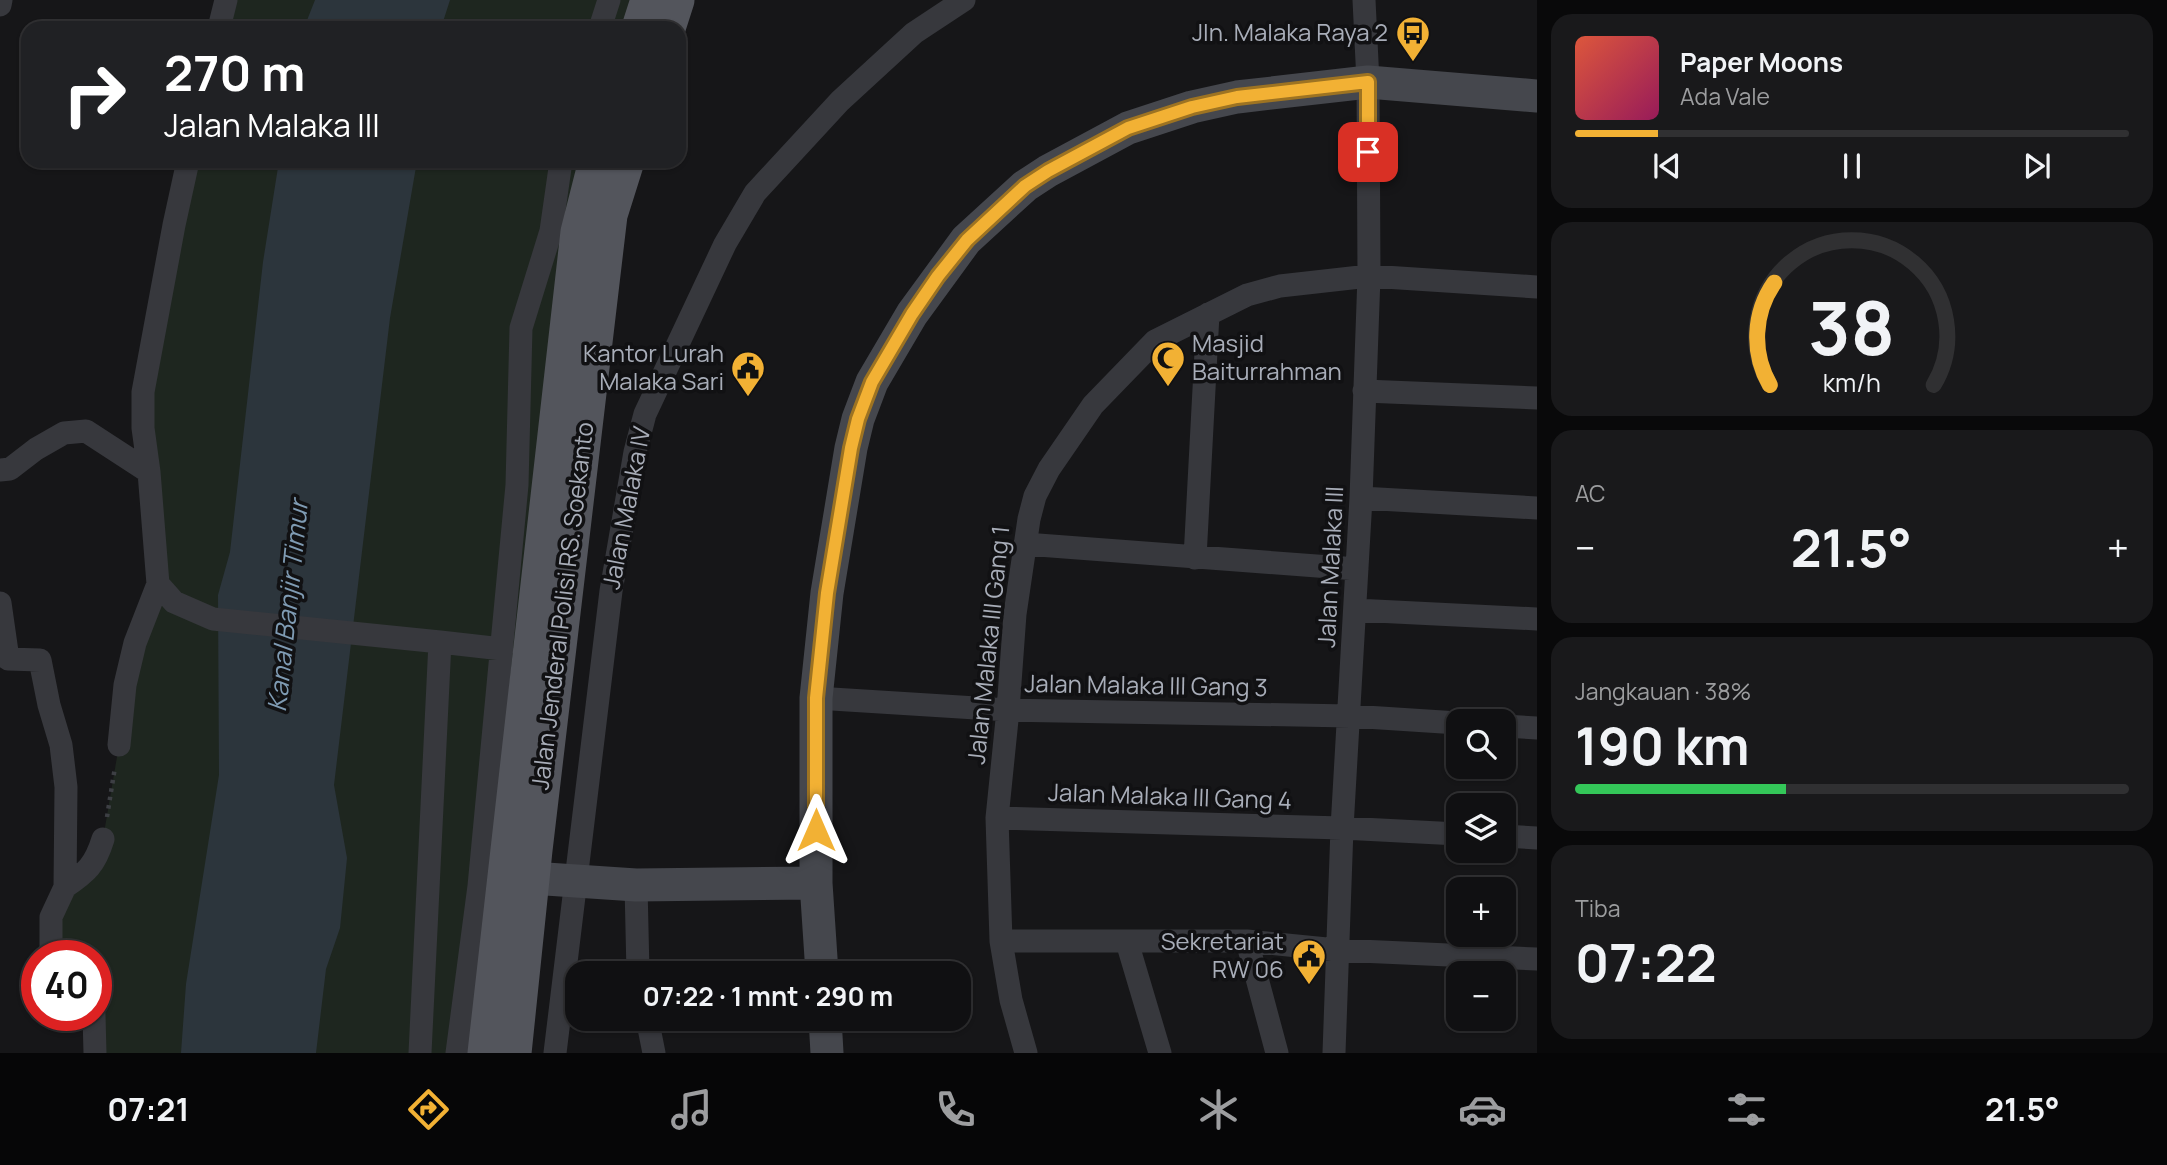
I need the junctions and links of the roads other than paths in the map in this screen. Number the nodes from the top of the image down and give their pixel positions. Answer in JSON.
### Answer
{"nodes":[{"id":1,"x":226,"y":0,"type":"edge"},
{"id":2,"x":609,"y":0,"type":"edge"},
{"id":3,"x":649,"y":0,"type":"edge"},
{"id":4,"x":676,"y":0,"type":"edge"},
{"id":5,"x":964,"y":0,"type":"edge"},
{"id":6,"x":1364,"y":0,"type":"edge"},
{"id":7,"x":221,"y":21,"type":"edge"},
{"id":8,"x":602,"y":21,"type":"edge"},
{"id":9,"x":642,"y":21,"type":"edge"},
{"id":10,"x":669,"y":21,"type":"edge"},
{"id":11,"x":1368,"y":82,"type":"junction"},
{"id":12,"x":1537,"y":96,"type":"edge"},
{"id":13,"x":186,"y":168,"type":"edge"},
{"id":14,"x":560,"y":168,"type":"edge"},
{"id":15,"x":595,"y":168,"type":"edge"},
{"id":16,"x":624,"y":168,"type":"edge"},
{"id":17,"x":1369,"y":276,"type":"junction"},
{"id":18,"x":1537,"y":287,"type":"edge"},
{"id":19,"x":1208,"y":314,"type":"junction"},
{"id":20,"x":1364,"y":391,"type":"junction"},
{"id":21,"x":1537,"y":398,"type":"edge"},
{"id":22,"x":0,"y":470,"type":"edge"},
{"id":23,"x":149,"y":472,"type":"junction"},
{"id":24,"x":1361,"y":498,"type":"junction"},
{"id":25,"x":1537,"y":508,"type":"edge"},
{"id":26,"x":1026,"y":544,"type":"junction"},
{"id":27,"x":1195,"y":558,"type":"junction"},
{"id":28,"x":1356,"y":569,"type":"junction"},
{"id":29,"x":158,"y":584,"type":"junction"},
{"id":30,"x":0,"y":603,"type":"edge"},
{"id":31,"x":1355,"y":610,"type":"junction"},
{"id":32,"x":1537,"y":619,"type":"edge"},
{"id":33,"x":440,"y":642,"type":"junction"},
{"id":34,"x":502,"y":649,"type":"junction"},
{"id":35,"x":816,"y":698,"type":"junction"},
{"id":36,"x":1008,"y":710,"type":"junction"},
{"id":37,"x":1350,"y":716,"type":"junction"},
{"id":38,"x":1446,"y":722,"type":"edge"},
{"id":39,"x":1516,"y":727,"type":"edge"},
{"id":40,"x":1537,"y":728,"type":"edge"},
{"id":41,"x":118,"y":745,"type":"road end"},
{"id":42,"x":997,"y":818,"type":"junction"},
{"id":43,"x":1342,"y":828,"type":"junction"},
{"id":44,"x":1446,"y":833,"type":"edge"},
{"id":45,"x":1516,"y":837,"type":"edge"},
{"id":46,"x":1537,"y":838,"type":"edge"},
{"id":47,"x":103,"y":839,"type":"road end"},
{"id":48,"x":531,"y":878,"type":"junction"},
{"id":49,"x":575,"y":881,"type":"junction"},
{"id":50,"x":816,"y":883,"type":"junction"},
{"id":51,"x":636,"y":885,"type":"junction"},
{"id":52,"x":65,"y":887,"type":"junction"},
{"id":53,"x":51,"y":940,"type":"edge"},
{"id":54,"x":1001,"y":941,"type":"junction"},
{"id":55,"x":1247,"y":941,"type":"junction"},
{"id":56,"x":1127,"y":942,"type":"junction"},
{"id":57,"x":1337,"y":950,"type":"junction"},
{"id":58,"x":1537,"y":959,"type":"edge"},
{"id":59,"x":638,"y":961,"type":"edge"},
{"id":60,"x":821,"y":961,"type":"edge"},
{"id":61,"x":94,"y":1031,"type":"edge"},
{"id":62,"x":650,"y":1031,"type":"edge"},
{"id":63,"x":826,"y":1031,"type":"edge"},
{"id":64,"x":95,"y":1053,"type":"edge"},
{"id":65,"x":420,"y":1053,"type":"edge"},
{"id":66,"x":457,"y":1053,"type":"edge"},
{"id":67,"x":486,"y":1053,"type":"edge"},
{"id":68,"x":513,"y":1053,"type":"edge"},
{"id":69,"x":555,"y":1053,"type":"edge"},
{"id":70,"x":654,"y":1053,"type":"edge"},
{"id":71,"x":827,"y":1053,"type":"edge"},
{"id":72,"x":1026,"y":1053,"type":"edge"},
{"id":73,"x":1160,"y":1053,"type":"edge"},
{"id":74,"x":1277,"y":1053,"type":"edge"},
{"id":75,"x":1334,"y":1053,"type":"edge"}],
"edges":[{"from":1,"to":7,"type":"street"},
{"from":2,"to":8,"type":"street"},
{"from":3,"to":9,"type":"main road"},
{"from":4,"to":10,"type":"main road"},
{"from":5,"to":49,"type":"street","name":"Jalan Malaka IV"},
{"from":6,"to":11,"type":"street"},
{"from":11,"to":12,"type":"street"},
{"from":11,"to":17,"type":"street","name":"Jalan Malaka III"},
{"from":11,"to":35,"type":"street"},
{"from":13,"to":23,"type":"street"},
{"from":14,"to":34,"type":"street"},
{"from":15,"to":67,"type":"main road","name":"Jalan Jenderal Polisi RS. Soekanto"},
{"from":16,"to":48,"type":"main road","name":"Jalan Jenderal Polisi RS. Soekanto"},
{"from":17,"to":18,"type":"street","name":"Jalan Malaka III Gang 1"},
{"from":17,"to":19,"type":"street","name":"Jalan Malaka III Gang 1"},
{"from":17,"to":20,"type":"street","name":"Jalan Malaka III"},
{"from":19,"to":26,"type":"street","name":"Jalan Malaka III Gang 1"},
{"from":19,"to":27,"type":"street"},
{"from":20,"to":21,"type":"street"},
{"from":20,"to":24,"type":"street","name":"Jalan Malaka III"},
{"from":22,"to":23,"type":"street"},
{"from":23,"to":29,"type":"street"},
{"from":24,"to":25,"type":"street"},
{"from":24,"to":28,"type":"street","name":"Jalan Malaka III"},
{"from":26,"to":27,"type":"street"},
{"from":26,"to":36,"type":"street","name":"Jalan Malaka III Gang 1"},
{"from":27,"to":28,"type":"street"},
{"from":28,"to":31,"type":"street","name":"Jalan Malaka III"},
{"from":29,"to":33,"type":"street"},
{"from":29,"to":41,"type":"street"},
{"from":30,"to":52,"type":"street"},
{"from":31,"to":32,"type":"street"},
{"from":31,"to":37,"type":"street","name":"Jalan Malaka III"},
{"from":33,"to":34,"type":"street"},
{"from":33,"to":65,"type":"street"},
{"from":34,"to":66,"type":"street"},
{"from":35,"to":36,"type":"street","name":"Jalan Malaka III Gang 3"},
{"from":35,"to":50,"type":"street"},
{"from":36,"to":37,"type":"street","name":"Jalan Malaka III Gang 3"},
{"from":36,"to":42,"type":"street","name":"Jalan Malaka III Gang 1"},
{"from":37,"to":38,"type":"street","name":"Jalan Malaka III Gang 3"},
{"from":37,"to":43,"type":"street","name":"Jalan Malaka III"},
{"from":39,"to":40,"type":"street"},
{"from":42,"to":43,"type":"street","name":"Jalan Malaka III Gang 4"},
{"from":42,"to":54,"type":"street","name":"Jalan Malaka III Gang 1"},
{"from":43,"to":44,"type":"street","name":"Jalan Malaka III Gang 4"},
{"from":43,"to":57,"type":"street","name":"Jalan Malaka III"},
{"from":45,"to":46,"type":"street"},
{"from":47,"to":52,"type":"street"},
{"from":48,"to":49,"type":"street"},
{"from":48,"to":68,"type":"main road","name":"Jalan Jenderal Polisi RS. Soekanto"},
{"from":49,"to":51,"type":"street"},
{"from":49,"to":69,"type":"street","name":"Jalan Malaka IV"},
{"from":50,"to":51,"type":"street"},
{"from":50,"to":60,"type":"street"},
{"from":51,"to":59,"type":"street"},
{"from":52,"to":53,"type":"street"},
{"from":54,"to":56,"type":"street"},
{"from":54,"to":72,"type":"street","name":"Jalan Malaka III Gang 1"},
{"from":55,"to":56,"type":"street"},
{"from":55,"to":57,"type":"street"},
{"from":55,"to":74,"type":"street"},
{"from":56,"to":73,"type":"street"},
{"from":57,"to":58,"type":"street"},
{"from":57,"to":75,"type":"street","name":"Jalan Malaka III"},
{"from":61,"to":64,"type":"street"},
{"from":62,"to":70,"type":"street"},
{"from":63,"to":71,"type":"street"}]}
